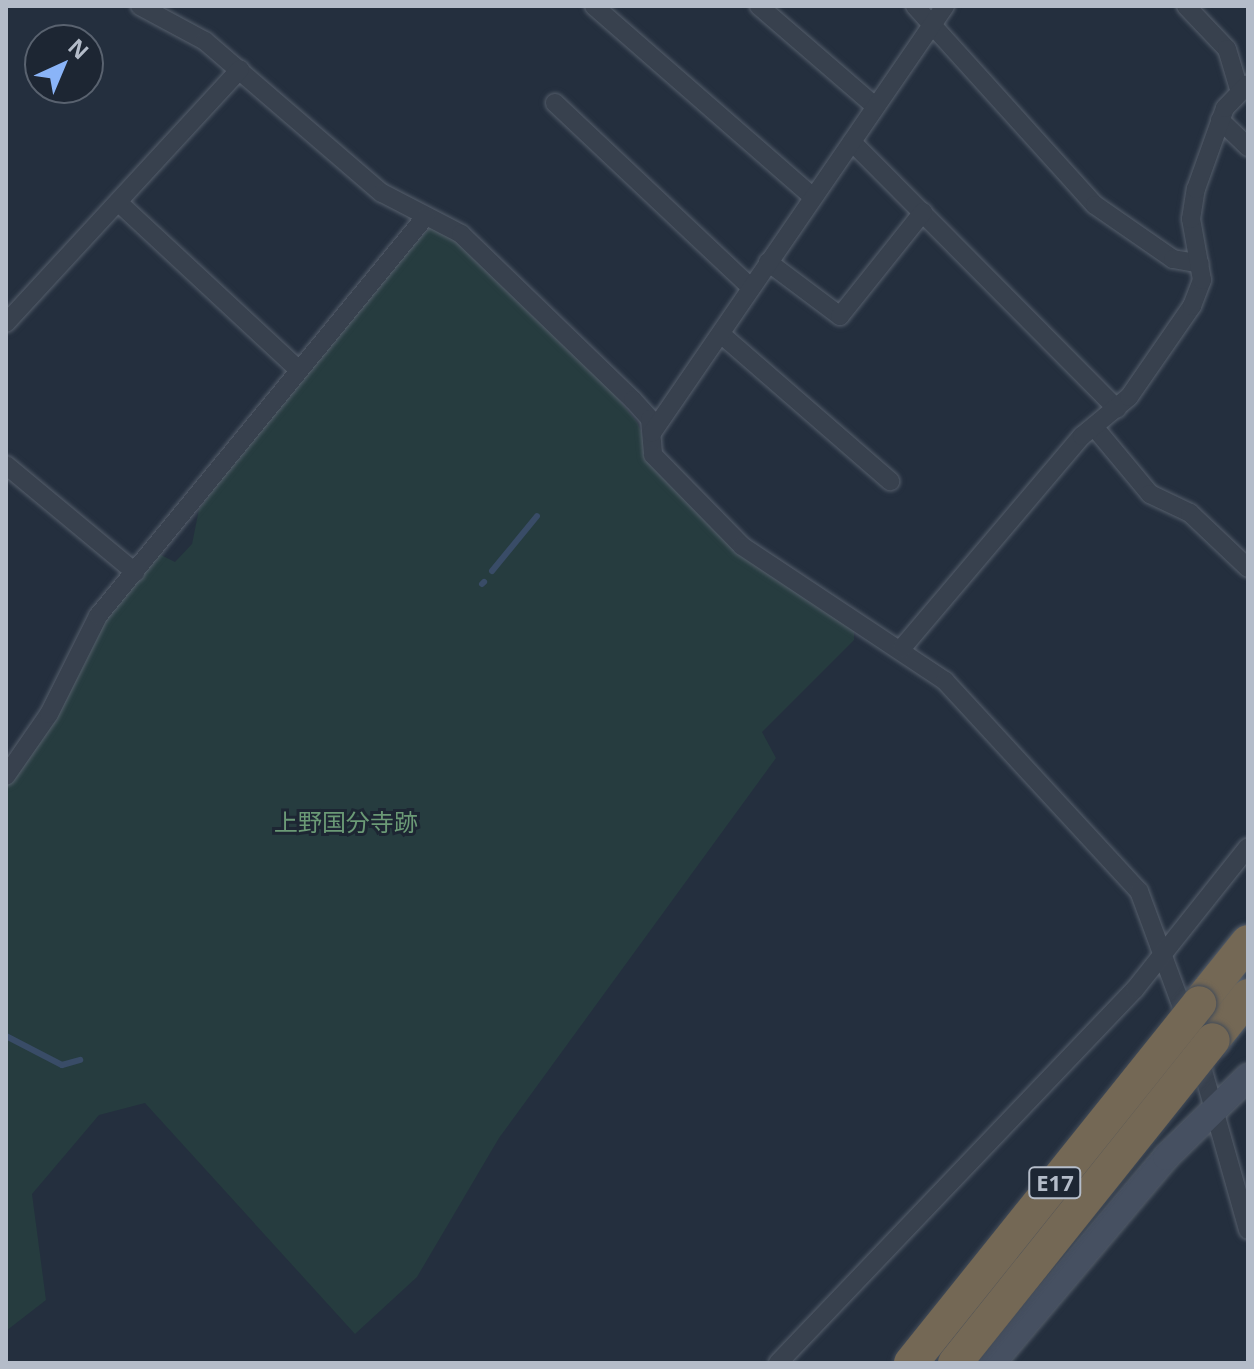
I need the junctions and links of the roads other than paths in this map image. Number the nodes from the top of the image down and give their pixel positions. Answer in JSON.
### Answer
{"nodes":[{"id":1,"x":140,"y":6,"type":"edge"},
{"id":2,"x":594,"y":6,"type":"edge"},
{"id":3,"x":759,"y":6,"type":"edge"},
{"id":4,"x":915,"y":6,"type":"edge"},
{"id":5,"x":1186,"y":6,"type":"edge"},
{"id":6,"x":939,"y":14,"type":"edge"},
{"id":7,"x":240,"y":69,"type":"junction"},
{"id":8,"x":1243,"y":86,"type":"edge"},
{"id":9,"x":555,"y":103,"type":"dead end"},
{"id":10,"x":875,"y":106,"type":"junction"},
{"id":11,"x":1220,"y":120,"type":"junction"},
{"id":12,"x":852,"y":142,"type":"junction"},
{"id":13,"x":1248,"y":147,"type":"edge"},
{"id":14,"x":812,"y":196,"type":"junction"},
{"id":15,"x":118,"y":202,"type":"junction"},
{"id":16,"x":923,"y":212,"type":"junction"},
{"id":17,"x":426,"y":216,"type":"junction"},
{"id":18,"x":768,"y":262,"type":"junction"},
{"id":19,"x":1200,"y":264,"type":"junction"},
{"id":20,"x":750,"y":287,"type":"junction"},
{"id":21,"x":6,"y":323,"type":"edge"},
{"id":22,"x":722,"y":335,"type":"junction"},
{"id":23,"x":298,"y":369,"type":"junction"},
{"id":24,"x":1117,"y":409,"type":"junction"},
{"id":25,"x":1095,"y":428,"type":"junction"},
{"id":26,"x":652,"y":433,"type":"junction"},
{"id":27,"x":6,"y":465,"type":"edge"},
{"id":28,"x":890,"y":481,"type":"dead end"},
{"id":29,"x":1248,"y":568,"type":"edge"},
{"id":30,"x":135,"y":572,"type":"junction"},
{"id":31,"x":902,"y":648,"type":"junction"},
{"id":32,"x":6,"y":776,"type":"edge"},
{"id":33,"x":1248,"y":847,"type":"edge"},
{"id":34,"x":1248,"y":942,"type":"edge"},
{"id":35,"x":1166,"y":954,"type":"junction"},
{"id":36,"x":1248,"y":996,"type":"edge"},
{"id":37,"x":1248,"y":1077,"type":"edge"},
{"id":38,"x":1215,"y":1105,"type":"junction"},
{"id":39,"x":1248,"y":1230,"type":"edge"},
{"id":40,"x":778,"y":1363,"type":"edge"},
{"id":41,"x":911,"y":1363,"type":"edge"},
{"id":42,"x":955,"y":1363,"type":"edge"},
{"id":43,"x":992,"y":1363,"type":"edge"}],
"edges":[{"from":1,"to":7,"type":"street"},
{"from":2,"to":14,"type":"street"},
{"from":3,"to":10,"type":"street"},
{"from":4,"to":6,"type":"street"},
{"from":5,"to":8,"type":"street"},
{"from":6,"to":10,"type":"street"},
{"from":6,"to":19,"type":"street"},
{"from":7,"to":15,"type":"street"},
{"from":7,"to":17,"type":"street"},
{"from":8,"to":11,"type":"street"},
{"from":9,"to":20,"type":"street"},
{"from":10,"to":12,"type":"street"},
{"from":11,"to":13,"type":"street"},
{"from":11,"to":19,"type":"street"},
{"from":12,"to":14,"type":"street"},
{"from":12,"to":16,"type":"street"},
{"from":14,"to":18,"type":"street"},
{"from":15,"to":21,"type":"street"},
{"from":15,"to":23,"type":"street"},
{"from":16,"to":18,"type":"street"},
{"from":16,"to":24,"type":"street"},
{"from":17,"to":23,"type":"street"},
{"from":17,"to":26,"type":"street"},
{"from":18,"to":20,"type":"street"},
{"from":19,"to":24,"type":"street"},
{"from":20,"to":22,"type":"street"},
{"from":22,"to":26,"type":"street"},
{"from":22,"to":28,"type":"street"},
{"from":23,"to":30,"type":"street"},
{"from":24,"to":25,"type":"street"},
{"from":25,"to":29,"type":"street"},
{"from":25,"to":31,"type":"street"},
{"from":26,"to":31,"type":"street"},
{"from":27,"to":30,"type":"street"},
{"from":30,"to":32,"type":"street"},
{"from":31,"to":35,"type":"street"},
{"from":33,"to":35,"type":"street"},
{"from":34,"to":41,"type":"highway","number":"E17","bridge":true},
{"from":35,"to":38,"type":"street"},
{"from":35,"to":40,"type":"street"},
{"from":36,"to":42,"type":"highway","number":"E17","bridge":true},
{"from":37,"to":38,"type":"street"},
{"from":38,"to":39,"type":"street"},
{"from":38,"to":43,"type":"street"}]}
